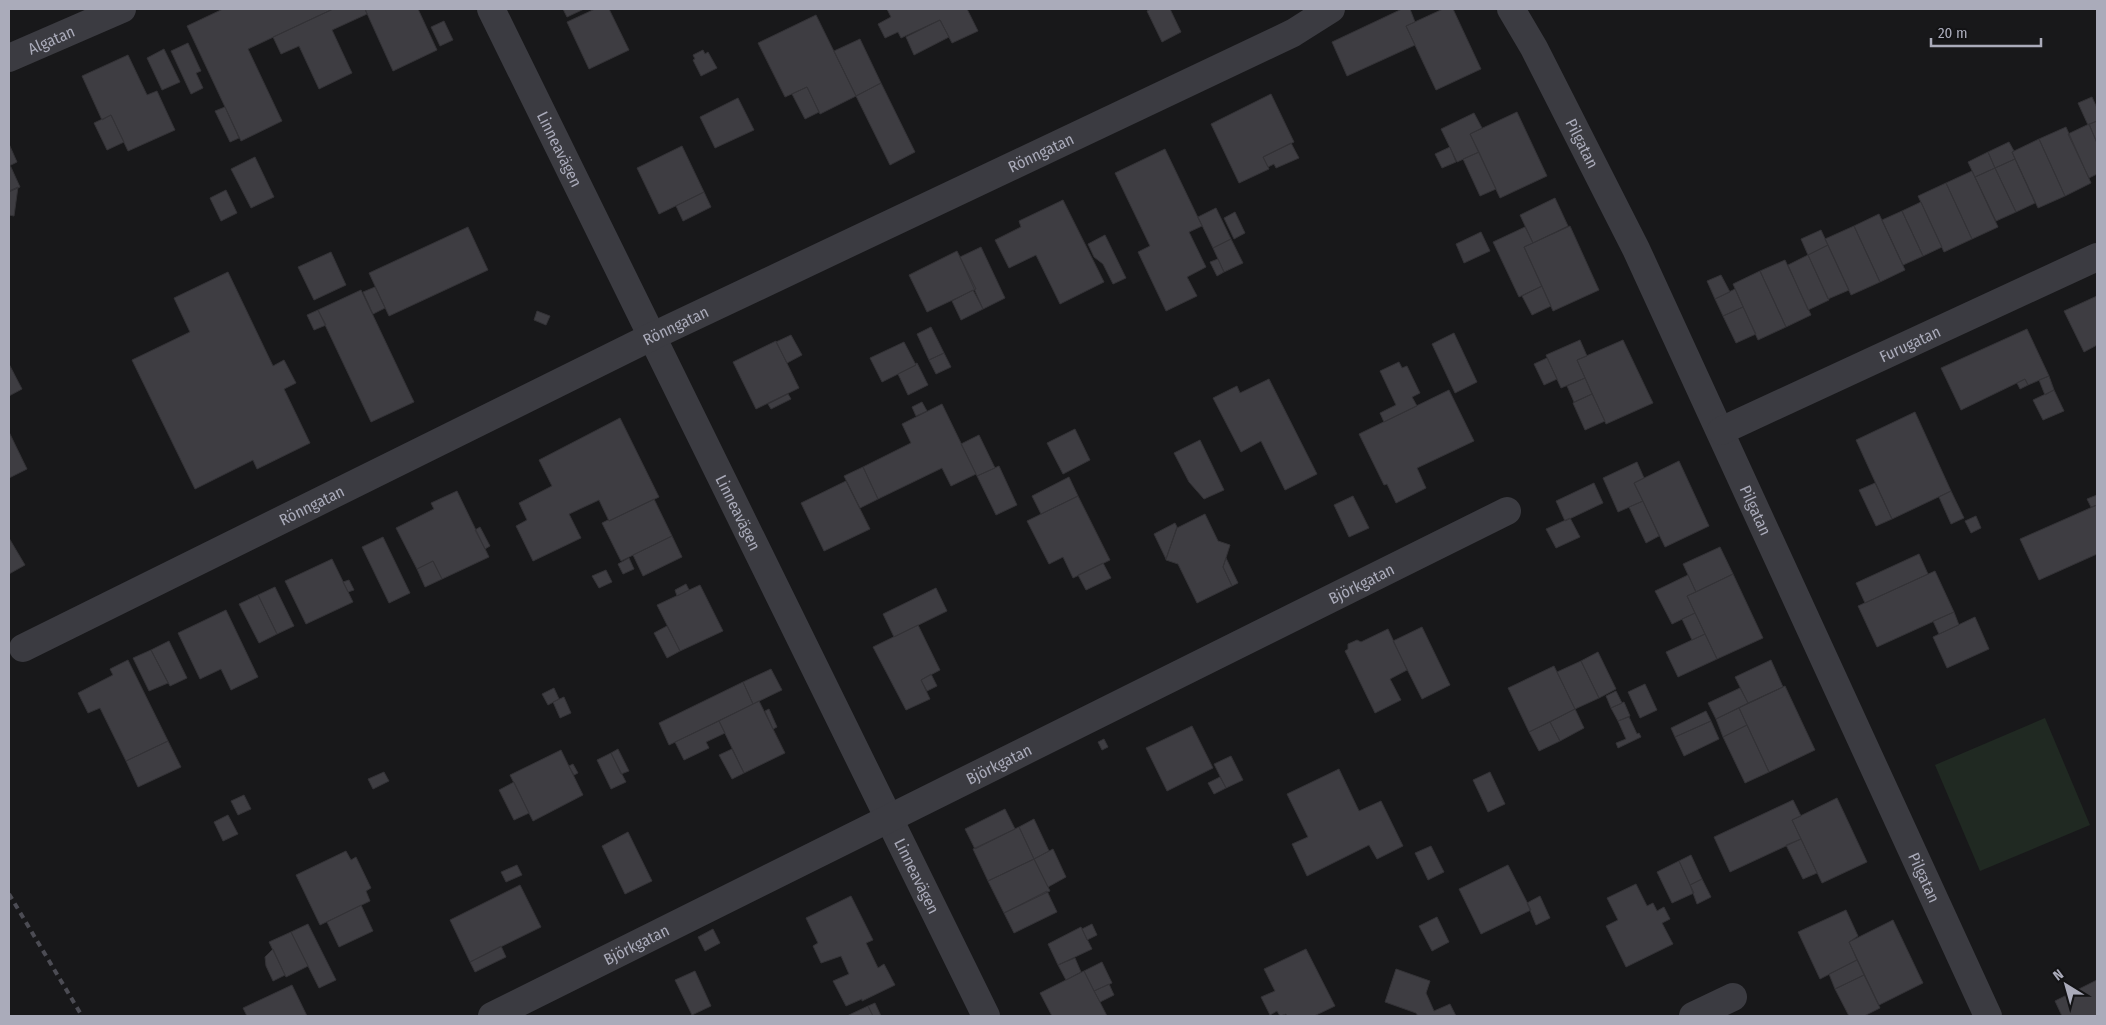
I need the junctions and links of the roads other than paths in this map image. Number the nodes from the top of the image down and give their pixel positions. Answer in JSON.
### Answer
{"nodes":[{"id":1,"x":122,"y":9,"type":"edge"},
{"id":2,"x":491,"y":9,"type":"edge"},
{"id":3,"x":1331,"y":9,"type":"edge"},
{"id":4,"x":1511,"y":9,"type":"edge"},
{"id":5,"x":9,"y":58,"type":"edge"},
{"id":6,"x":2097,"y":257,"type":"edge"},
{"id":7,"x":653,"y":336,"type":"junction"},
{"id":8,"x":1721,"y":431,"type":"junction"},
{"id":9,"x":1507,"y":511,"type":"dead end"},
{"id":10,"x":23,"y":648,"type":"dead end"},
{"id":11,"x":889,"y":819,"type":"junction"},
{"id":12,"x":1733,"y":997,"type":"dead end"},
{"id":13,"x":492,"y":1016,"type":"edge"},
{"id":14,"x":986,"y":1016,"type":"edge"},
{"id":15,"x":1693,"y":1016,"type":"edge"},
{"id":16,"x":1988,"y":1016,"type":"edge"}],
"edges":[{"from":1,"to":5,"type":"street","name":"Algatan"},
{"from":2,"to":7,"type":"street","name":"Linneavägen"},
{"from":3,"to":7,"type":"street","name":"Rönngatan"},
{"from":4,"to":8,"type":"street","name":"Pilgatan"},
{"from":6,"to":8,"type":"street","name":"Furugatan"},
{"from":7,"to":10,"type":"street","name":"Rönngatan"},
{"from":7,"to":11,"type":"street","name":"Linneavägen"},
{"from":8,"to":16,"type":"street","name":"Pilgatan"},
{"from":9,"to":11,"type":"street","name":"Björkgatan"},
{"from":11,"to":13,"type":"street","name":"Björkgatan"},
{"from":11,"to":14,"type":"street","name":"Linneavägen"},
{"from":12,"to":15,"type":"street"}]}
